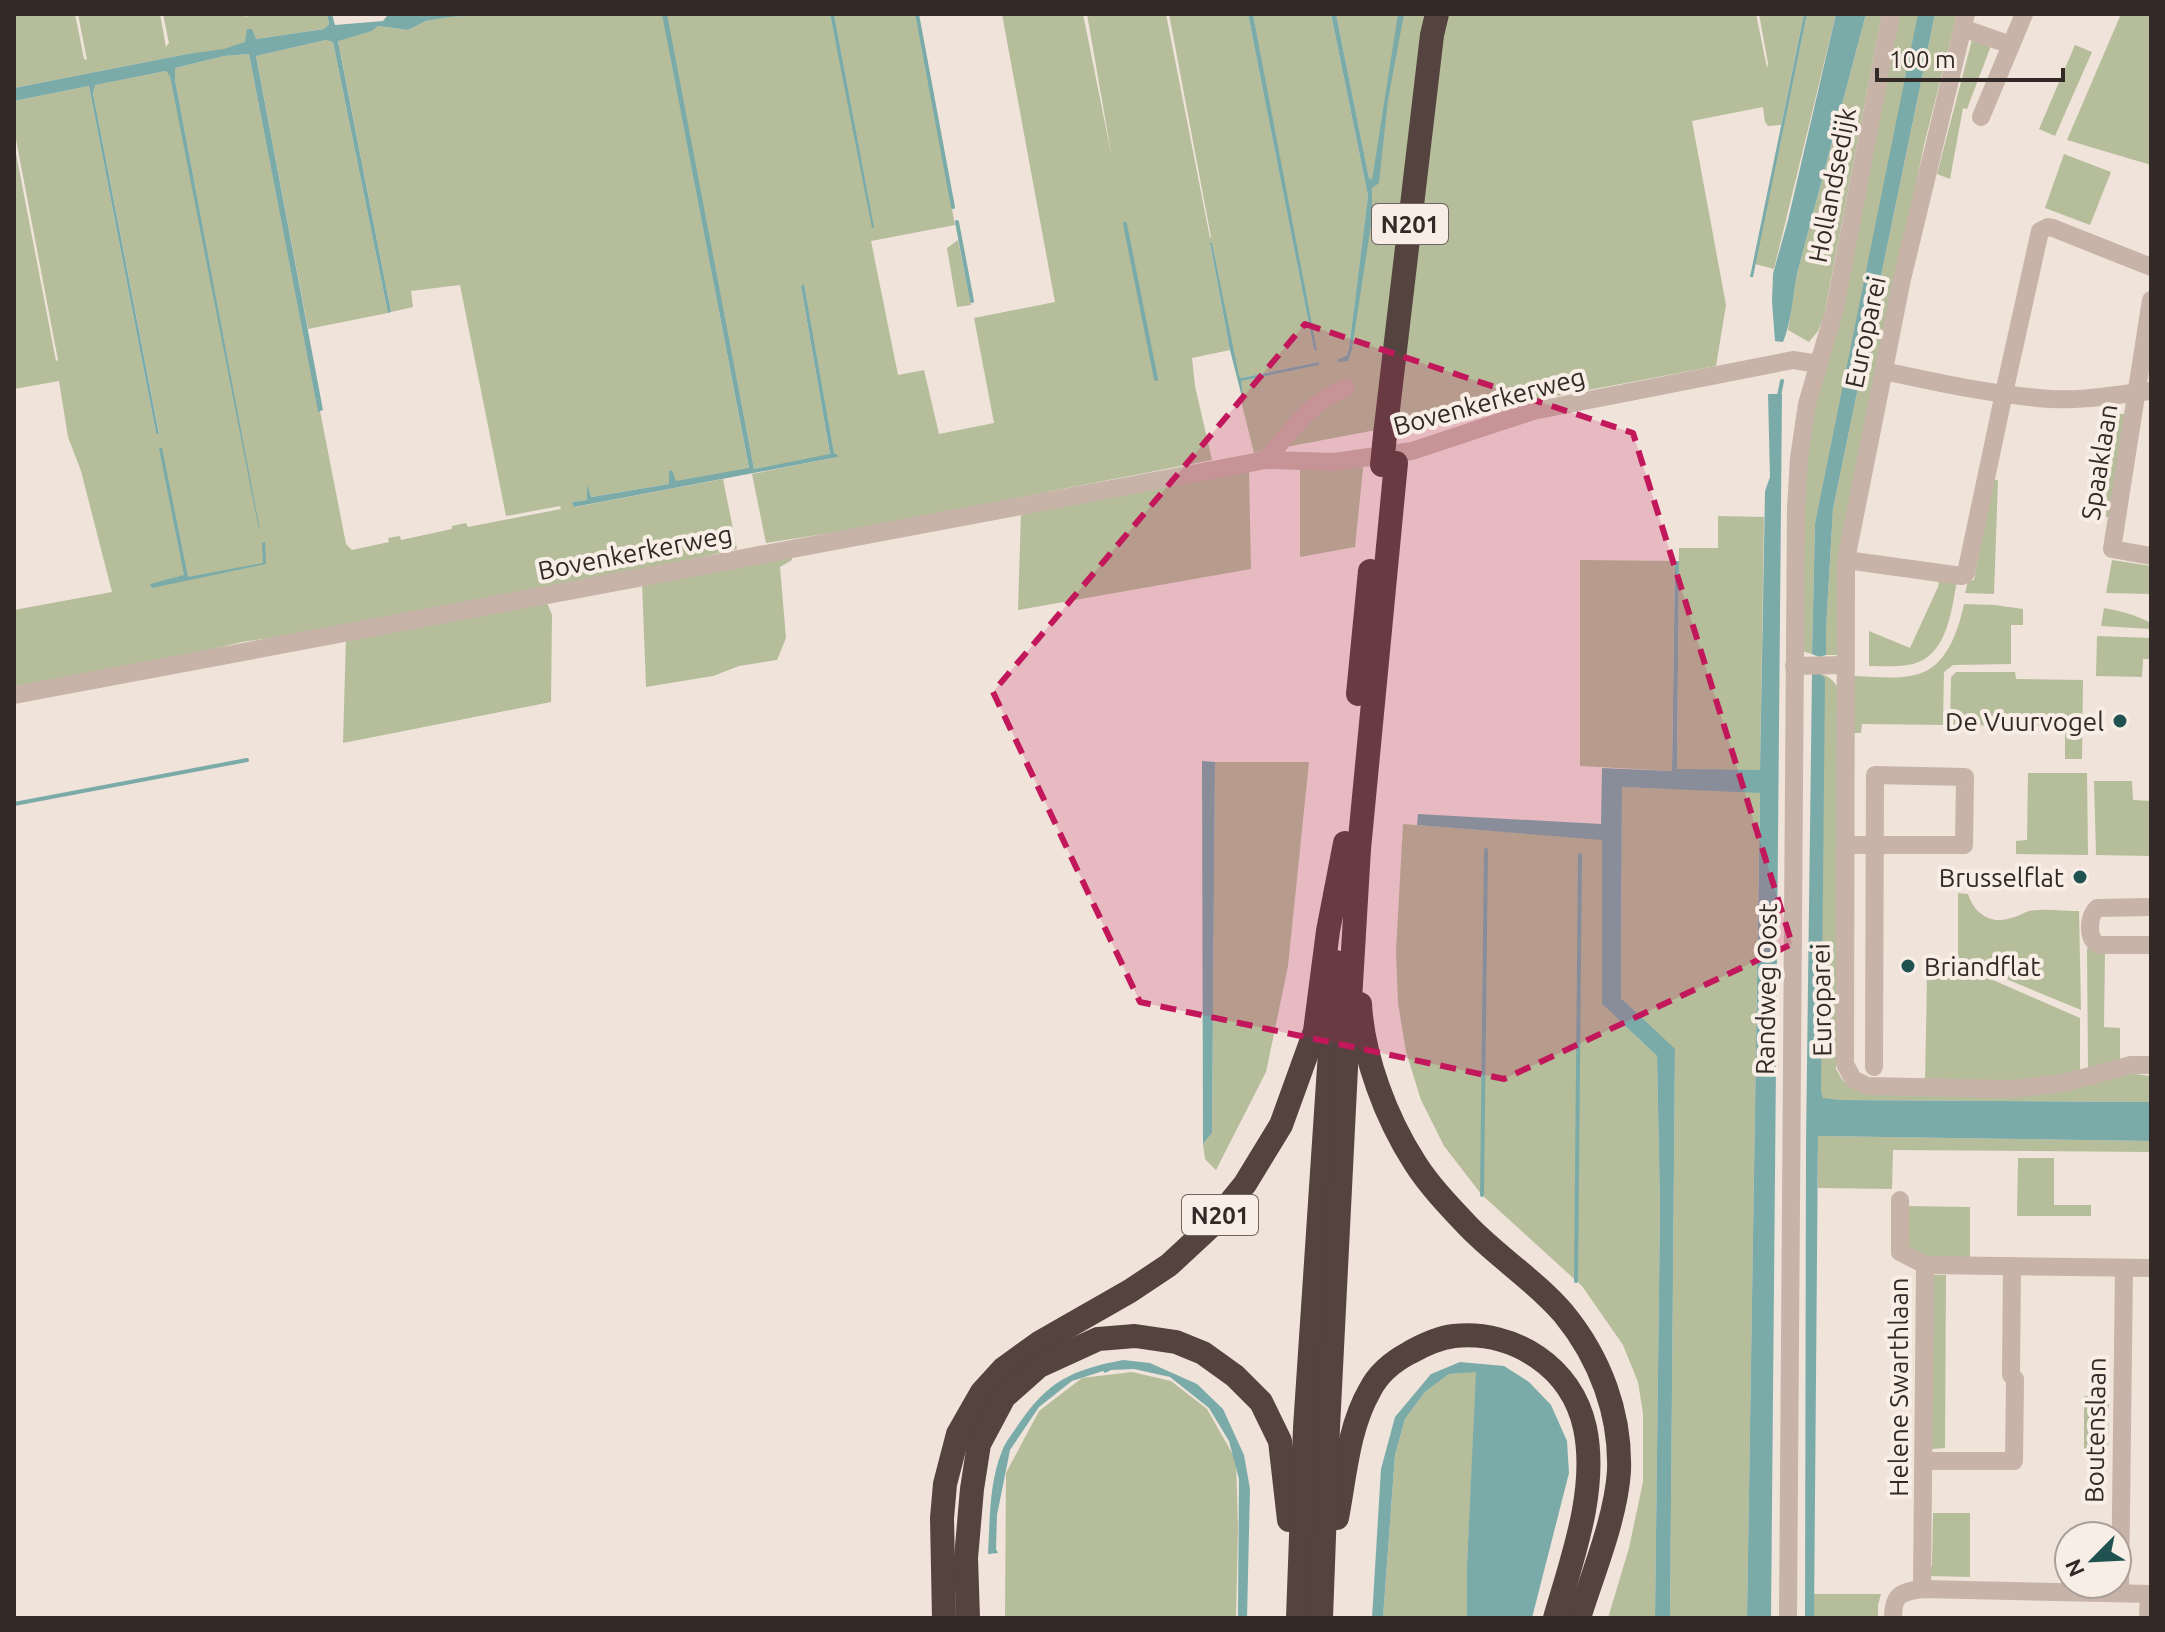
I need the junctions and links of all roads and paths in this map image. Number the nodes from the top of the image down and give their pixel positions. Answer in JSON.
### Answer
{"nodes":[{"id":1,"x":1440,"y":14,"type":"edge"},
{"id":2,"x":1891,"y":14,"type":"edge"},
{"id":3,"x":2024,"y":14,"type":"edge"},
{"id":4,"x":1964,"y":21,"type":"edge"},
{"id":5,"x":2011,"y":45,"type":"junction"},
{"id":6,"x":1981,"y":117,"type":"dead end"},
{"id":7,"x":2151,"y":267,"type":"edge"},
{"id":8,"x":2151,"y":300,"type":"edge"},
{"id":9,"x":1818,"y":364,"type":"junction"},
{"id":10,"x":1884,"y":371,"type":"junction"},
{"id":11,"x":1346,"y":388,"type":"dead end"},
{"id":12,"x":2144,"y":392,"type":"edge"},
{"id":13,"x":2004,"y":393,"type":"junction"},
{"id":14,"x":1266,"y":460,"type":"junction"},
{"id":15,"x":2151,"y":556,"type":"edge"},
{"id":16,"x":1846,"y":560,"type":"junction"},
{"id":17,"x":1845,"y":665,"type":"junction"},
{"id":18,"x":1794,"y":666,"type":"junction"},
{"id":19,"x":14,"y":695,"type":"edge"},
{"id":20,"x":1876,"y":844,"type":"junction"},
{"id":21,"x":1846,"y":845,"type":"junction"},
{"id":22,"x":1352,"y":846,"type":"junction"},
{"id":23,"x":2151,"y":907,"type":"edge"},
{"id":24,"x":2151,"y":945,"type":"edge"},
{"id":25,"x":1845,"y":1006,"type":"junction"},
{"id":26,"x":1874,"y":1007,"type":"junction"},
{"id":27,"x":2151,"y":1065,"type":"edge"},
{"id":28,"x":1874,"y":1067,"type":"dead end"},
{"id":29,"x":1900,"y":1200,"type":"dead end"},
{"id":30,"x":1925,"y":1265,"type":"junction"},
{"id":31,"x":2012,"y":1266,"type":"junction"},
{"id":32,"x":2124,"y":1268,"type":"junction"},
{"id":33,"x":2151,"y":1268,"type":"edge"},
{"id":34,"x":1924,"y":1461,"type":"junction"},
{"id":35,"x":2121,"y":1520,"type":"edge"},
{"id":36,"x":1922,"y":1589,"type":"junction"},
{"id":37,"x":1322,"y":1591,"type":"junction"},
{"id":38,"x":2053,"y":1592,"type":"edge"},
{"id":39,"x":2150,"y":1594,"type":"edge"},
{"id":40,"x":945,"y":1613,"type":"edge"},
{"id":41,"x":968,"y":1618,"type":"edge"},
{"id":42,"x":1292,"y":1618,"type":"edge"},
{"id":43,"x":1298,"y":1618,"type":"edge"},
{"id":44,"x":1321,"y":1618,"type":"edge"},
{"id":45,"x":1555,"y":1618,"type":"edge"},
{"id":46,"x":1579,"y":1618,"type":"edge"},
{"id":47,"x":1788,"y":1618,"type":"edge"},
{"id":48,"x":1893,"y":1618,"type":"edge"},
{"id":49,"x":2148,"y":1618,"type":"edge"}],
"edges":[{"from":1,"to":22,"type":"highway","number":"N201"},
{"from":2,"to":9,"type":"street","name":"Hollandsedijk"},
{"from":3,"to":5,"type":"street"},
{"from":4,"to":5,"type":"street"},
{"from":4,"to":10,"type":"street","name":"Europarei"},
{"from":5,"to":6,"type":"street"},
{"from":7,"to":13,"type":"street"},
{"from":8,"to":12,"type":"street","name":"Spaaklaan"},
{"from":9,"to":14,"type":"street","name":"Bovenkerkerweg"},
{"from":9,"to":18,"type":"street","name":"Randweg Oost"},
{"from":10,"to":13,"type":"street"},
{"from":10,"to":16,"type":"street","name":"Europarei"},
{"from":11,"to":14,"type":"street"},
{"from":12,"to":13,"type":"street"},
{"from":12,"to":15,"type":"street","name":"Spaaklaan"},
{"from":13,"to":16,"type":"street"},
{"from":14,"to":19,"type":"street","name":"Bovenkerkerweg"},
{"from":16,"to":17,"type":"street","name":"Europarei"},
{"from":17,"to":18,"type":"street"},
{"from":17,"to":21,"type":"street","name":"Europarei"},
{"from":18,"to":47,"type":"street","name":"Randweg Oost"},
{"from":20,"to":20,"type":"street"},
{"from":20,"to":21,"type":"street"},
{"from":20,"to":26,"type":"street"},
{"from":21,"to":25,"type":"street","name":"Europarei"},
{"from":22,"to":37,"type":"highway","number":"N201"},
{"from":22,"to":40,"type":"highway","number":"N201"},
{"from":22,"to":43,"type":"highway","number":"N201"},
{"from":22,"to":46,"type":"highway","number":"N201"},
{"from":23,"to":24,"type":"street"},
{"from":25,"to":26,"type":"street"},
{"from":25,"to":27,"type":"street","name":"Europarei"},
{"from":26,"to":28,"type":"street"},
{"from":29,"to":30,"type":"street","name":"Helene Swarthlaan"},
{"from":30,"to":31,"type":"street"},
{"from":30,"to":34,"type":"street","name":"Helene Swarthlaan"},
{"from":31,"to":32,"type":"street"},
{"from":31,"to":34,"type":"street"},
{"from":32,"to":33,"type":"street"},
{"from":32,"to":35,"type":"street","name":"Boutenslaan"},
{"from":34,"to":36,"type":"street","name":"Helene Swarthlaan"},
{"from":36,"to":38,"type":"street"},
{"from":36,"to":48,"type":"street"},
{"from":37,"to":44,"type":"highway","number":"N201"},
{"from":37,"to":45,"type":"highway","number":"N201"},
{"from":39,"to":49,"type":"street"},
{"from":41,"to":42,"type":"highway"}]}
